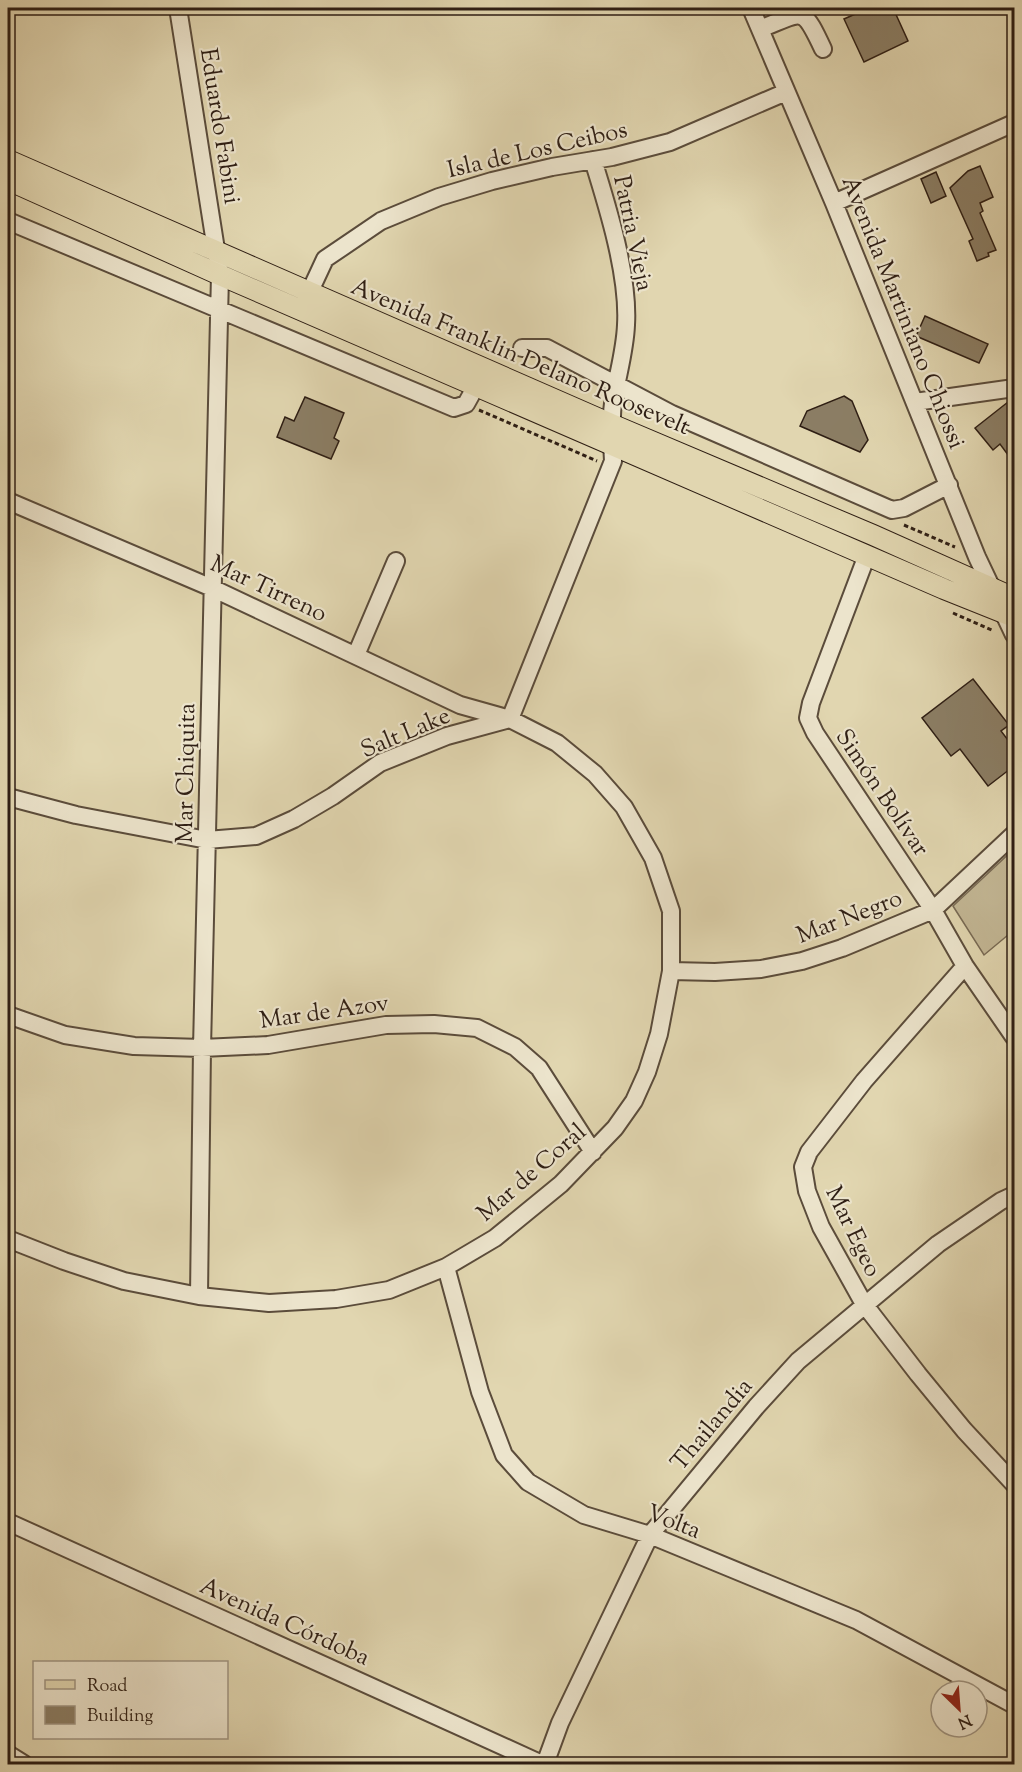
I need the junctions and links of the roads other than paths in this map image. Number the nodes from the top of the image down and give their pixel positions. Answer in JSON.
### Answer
{"nodes":[{"id":1,"x":178,"y":8,"type":"edge"},
{"id":2,"x":750,"y":8,"type":"edge"},
{"id":3,"x":760,"y":29,"type":"junction"},
{"id":4,"x":823,"y":49,"type":"dead end"},
{"id":5,"x":786,"y":92,"type":"junction"},
{"id":6,"x":1014,"y":123,"type":"edge"},
{"id":7,"x":8,"y":160,"type":"edge"},
{"id":8,"x":593,"y":160,"type":"junction"},
{"id":9,"x":8,"y":180,"type":"edge"},
{"id":10,"x":834,"y":203,"type":"junction"},
{"id":11,"x":8,"y":221,"type":"edge"},
{"id":12,"x":217,"y":252,"type":"junction"},
{"id":13,"x":220,"y":275,"type":"junction"},
{"id":14,"x":309,"y":292,"type":"junction"},
{"id":15,"x":219,"y":310,"type":"junction"},
{"id":16,"x":301,"y":310,"type":"junction"},
{"id":17,"x":522,"y":348,"type":"dead end"},
{"id":18,"x":476,"y":386,"type":"junction"},
{"id":19,"x":616,"y":386,"type":"junction"},
{"id":20,"x":1014,"y":388,"type":"edge"},
{"id":21,"x":915,"y":402,"type":"junction"},
{"id":22,"x":611,"y":424,"type":"junction"},
{"id":23,"x":612,"y":445,"type":"junction"},
{"id":24,"x":949,"y":485,"type":"junction"},
{"id":25,"x":8,"y":501,"type":"edge"},
{"id":26,"x":867,"y":555,"type":"junction"},
{"id":27,"x":396,"y":561,"type":"dead end"},
{"id":28,"x":212,"y":588,"type":"junction"},
{"id":29,"x":992,"y":590,"type":"junction"},
{"id":30,"x":1011,"y":609,"type":"edge"},
{"id":31,"x":1014,"y":635,"type":"edge"},
{"id":32,"x":356,"y":655,"type":"junction"},
{"id":33,"x":510,"y":719,"type":"junction"},
{"id":34,"x":8,"y":796,"type":"edge"},
{"id":35,"x":1014,"y":834,"type":"edge"},
{"id":36,"x":207,"y":840,"type":"junction"},
{"id":37,"x":933,"y":910,"type":"junction"},
{"id":38,"x":965,"y":966,"type":"junction"},
{"id":39,"x":671,"y":971,"type":"junction"},
{"id":40,"x":8,"y":1015,"type":"edge"},
{"id":41,"x":1014,"y":1037,"type":"edge"},
{"id":42,"x":202,"y":1048,"type":"junction"},
{"id":43,"x":593,"y":1152,"type":"junction"},
{"id":44,"x":1014,"y":1195,"type":"edge"},
{"id":45,"x":8,"y":1239,"type":"edge"},
{"id":46,"x":446,"y":1267,"type":"junction"},
{"id":47,"x":199,"y":1296,"type":"junction"},
{"id":48,"x":864,"y":1304,"type":"junction"},
{"id":49,"x":1014,"y":1484,"type":"edge"},
{"id":50,"x":8,"y":1522,"type":"edge"},
{"id":51,"x":650,"y":1535,"type":"junction"},
{"id":52,"x":1014,"y":1705,"type":"edge"},
{"id":53,"x":8,"y":1754,"type":"edge"},
{"id":54,"x":24,"y":1764,"type":"edge"},
{"id":55,"x":544,"y":1764,"type":"edge"}],
"edges":[{"from":1,"to":12,"type":"street","name":"Eduardo Fabini"},
{"from":2,"to":3,"type":"street","name":"Avenida Martiniano Chiossi"},
{"from":3,"to":4,"type":"street"},
{"from":3,"to":5,"type":"street","name":"Avenida Martiniano Chiossi"},
{"from":5,"to":8,"type":"street","name":"Isla de Los Ceibos"},
{"from":5,"to":10,"type":"street","name":"Avenida Martiniano Chiossi"},
{"from":6,"to":10,"type":"street"},
{"from":7,"to":12,"type":"main road","name":"Avenida Franklin Delano Roosevelt"},
{"from":8,"to":14,"type":"street","name":"Isla de Los Ceibos"},
{"from":8,"to":19,"type":"street","name":"Patria Vieja"},
{"from":9,"to":13,"type":"main road","name":"Avenida Franklin Delano Roosevelt"},
{"from":10,"to":21,"type":"street","name":"Avenida Martiniano Chiossi"},
{"from":11,"to":15,"type":"street","name":"Avenida Franklin Delano Roosevelt"},
{"from":12,"to":13,"type":"street","name":"Mar Chiquita"},
{"from":12,"to":14,"type":"main road","name":"Avenida Franklin Delano Roosevelt"},
{"from":13,"to":15,"type":"street","name":"Mar Chiquita"},
{"from":13,"to":16,"type":"main road","name":"Avenida Franklin Delano Roosevelt"},
{"from":14,"to":16,"type":"street","name":"Isla de Los Ceibos"},
{"from":14,"to":22,"type":"main road","name":"Avenida Franklin Delano Roosevelt"},
{"from":15,"to":18,"type":"street","name":"Avenida Franklin Delano Roosevelt"},
{"from":15,"to":28,"type":"street","name":"Mar Chiquita"},
{"from":16,"to":18,"type":"main road","name":"Avenida Franklin Delano Roosevelt"},
{"from":17,"to":19,"type":"street"},
{"from":18,"to":23,"type":"main road","name":"Avenida Franklin Delano Roosevelt"},
{"from":19,"to":22,"type":"street","name":"Patria Vieja"},
{"from":19,"to":24,"type":"street"},
{"from":20,"to":21,"type":"street"},
{"from":21,"to":24,"type":"street","name":"Avenida Martiniano Chiossi"},
{"from":22,"to":23,"type":"street","name":"Patria Vieja"},
{"from":22,"to":29,"type":"main road","name":"Avenida Franklin Delano Roosevelt"},
{"from":23,"to":26,"type":"main road","name":"Avenida Franklin Delano Roosevelt"},
{"from":23,"to":33,"type":"street"},
{"from":24,"to":29,"type":"street","name":"Avenida Martiniano Chiossi"},
{"from":25,"to":28,"type":"street","name":"Mar Tirreno"},
{"from":26,"to":30,"type":"main road","name":"Avenida Franklin Delano Roosevelt"},
{"from":26,"to":37,"type":"street","name":"Simón Bolívar"},
{"from":27,"to":32,"type":"street"},
{"from":28,"to":32,"type":"street","name":"Mar Tirreno"},
{"from":28,"to":36,"type":"street","name":"Mar Chiquita"},
{"from":29,"to":30,"type":"main road","name":"Avenida Franklin Delano Roosevelt"},
{"from":30,"to":31,"type":"street"},
{"from":32,"to":33,"type":"street","name":"Mar Tirreno"},
{"from":33,"to":36,"type":"street","name":"Salt Lake"},
{"from":33,"to":39,"type":"street","name":"Mar de Coral"},
{"from":34,"to":36,"type":"street","name":"Salt Lake"},
{"from":35,"to":37,"type":"street","name":"Mar Negro"},
{"from":36,"to":42,"type":"street","name":"Mar Chiquita"},
{"from":37,"to":38,"type":"street","name":"Simón Bolívar"},
{"from":37,"to":39,"type":"street","name":"Mar Negro"},
{"from":38,"to":41,"type":"street","name":"Simón Bolívar"},
{"from":38,"to":48,"type":"street","name":"Mar Egeo"},
{"from":39,"to":43,"type":"street","name":"Mar de Coral"},
{"from":40,"to":42,"type":"street","name":"Mar de Azov"},
{"from":42,"to":43,"type":"street","name":"Mar de Azov"},
{"from":42,"to":47,"type":"street","name":"Mar Chiquita"},
{"from":43,"to":46,"type":"street","name":"Mar de Coral"},
{"from":44,"to":48,"type":"street","name":"Thailandia"},
{"from":45,"to":47,"type":"street","name":"Mar de Coral"},
{"from":46,"to":47,"type":"street","name":"Mar de Coral"},
{"from":46,"to":51,"type":"street","name":"Volta"},
{"from":48,"to":49,"type":"street","name":"Mar Egeo"},
{"from":48,"to":51,"type":"street","name":"Thailandia"},
{"from":50,"to":55,"type":"street","name":"Avenida Córdoba"},
{"from":51,"to":52,"type":"street","name":"Volta"},
{"from":51,"to":55,"type":"street","name":"Thailandia"},
{"from":53,"to":54,"type":"street"}]}
